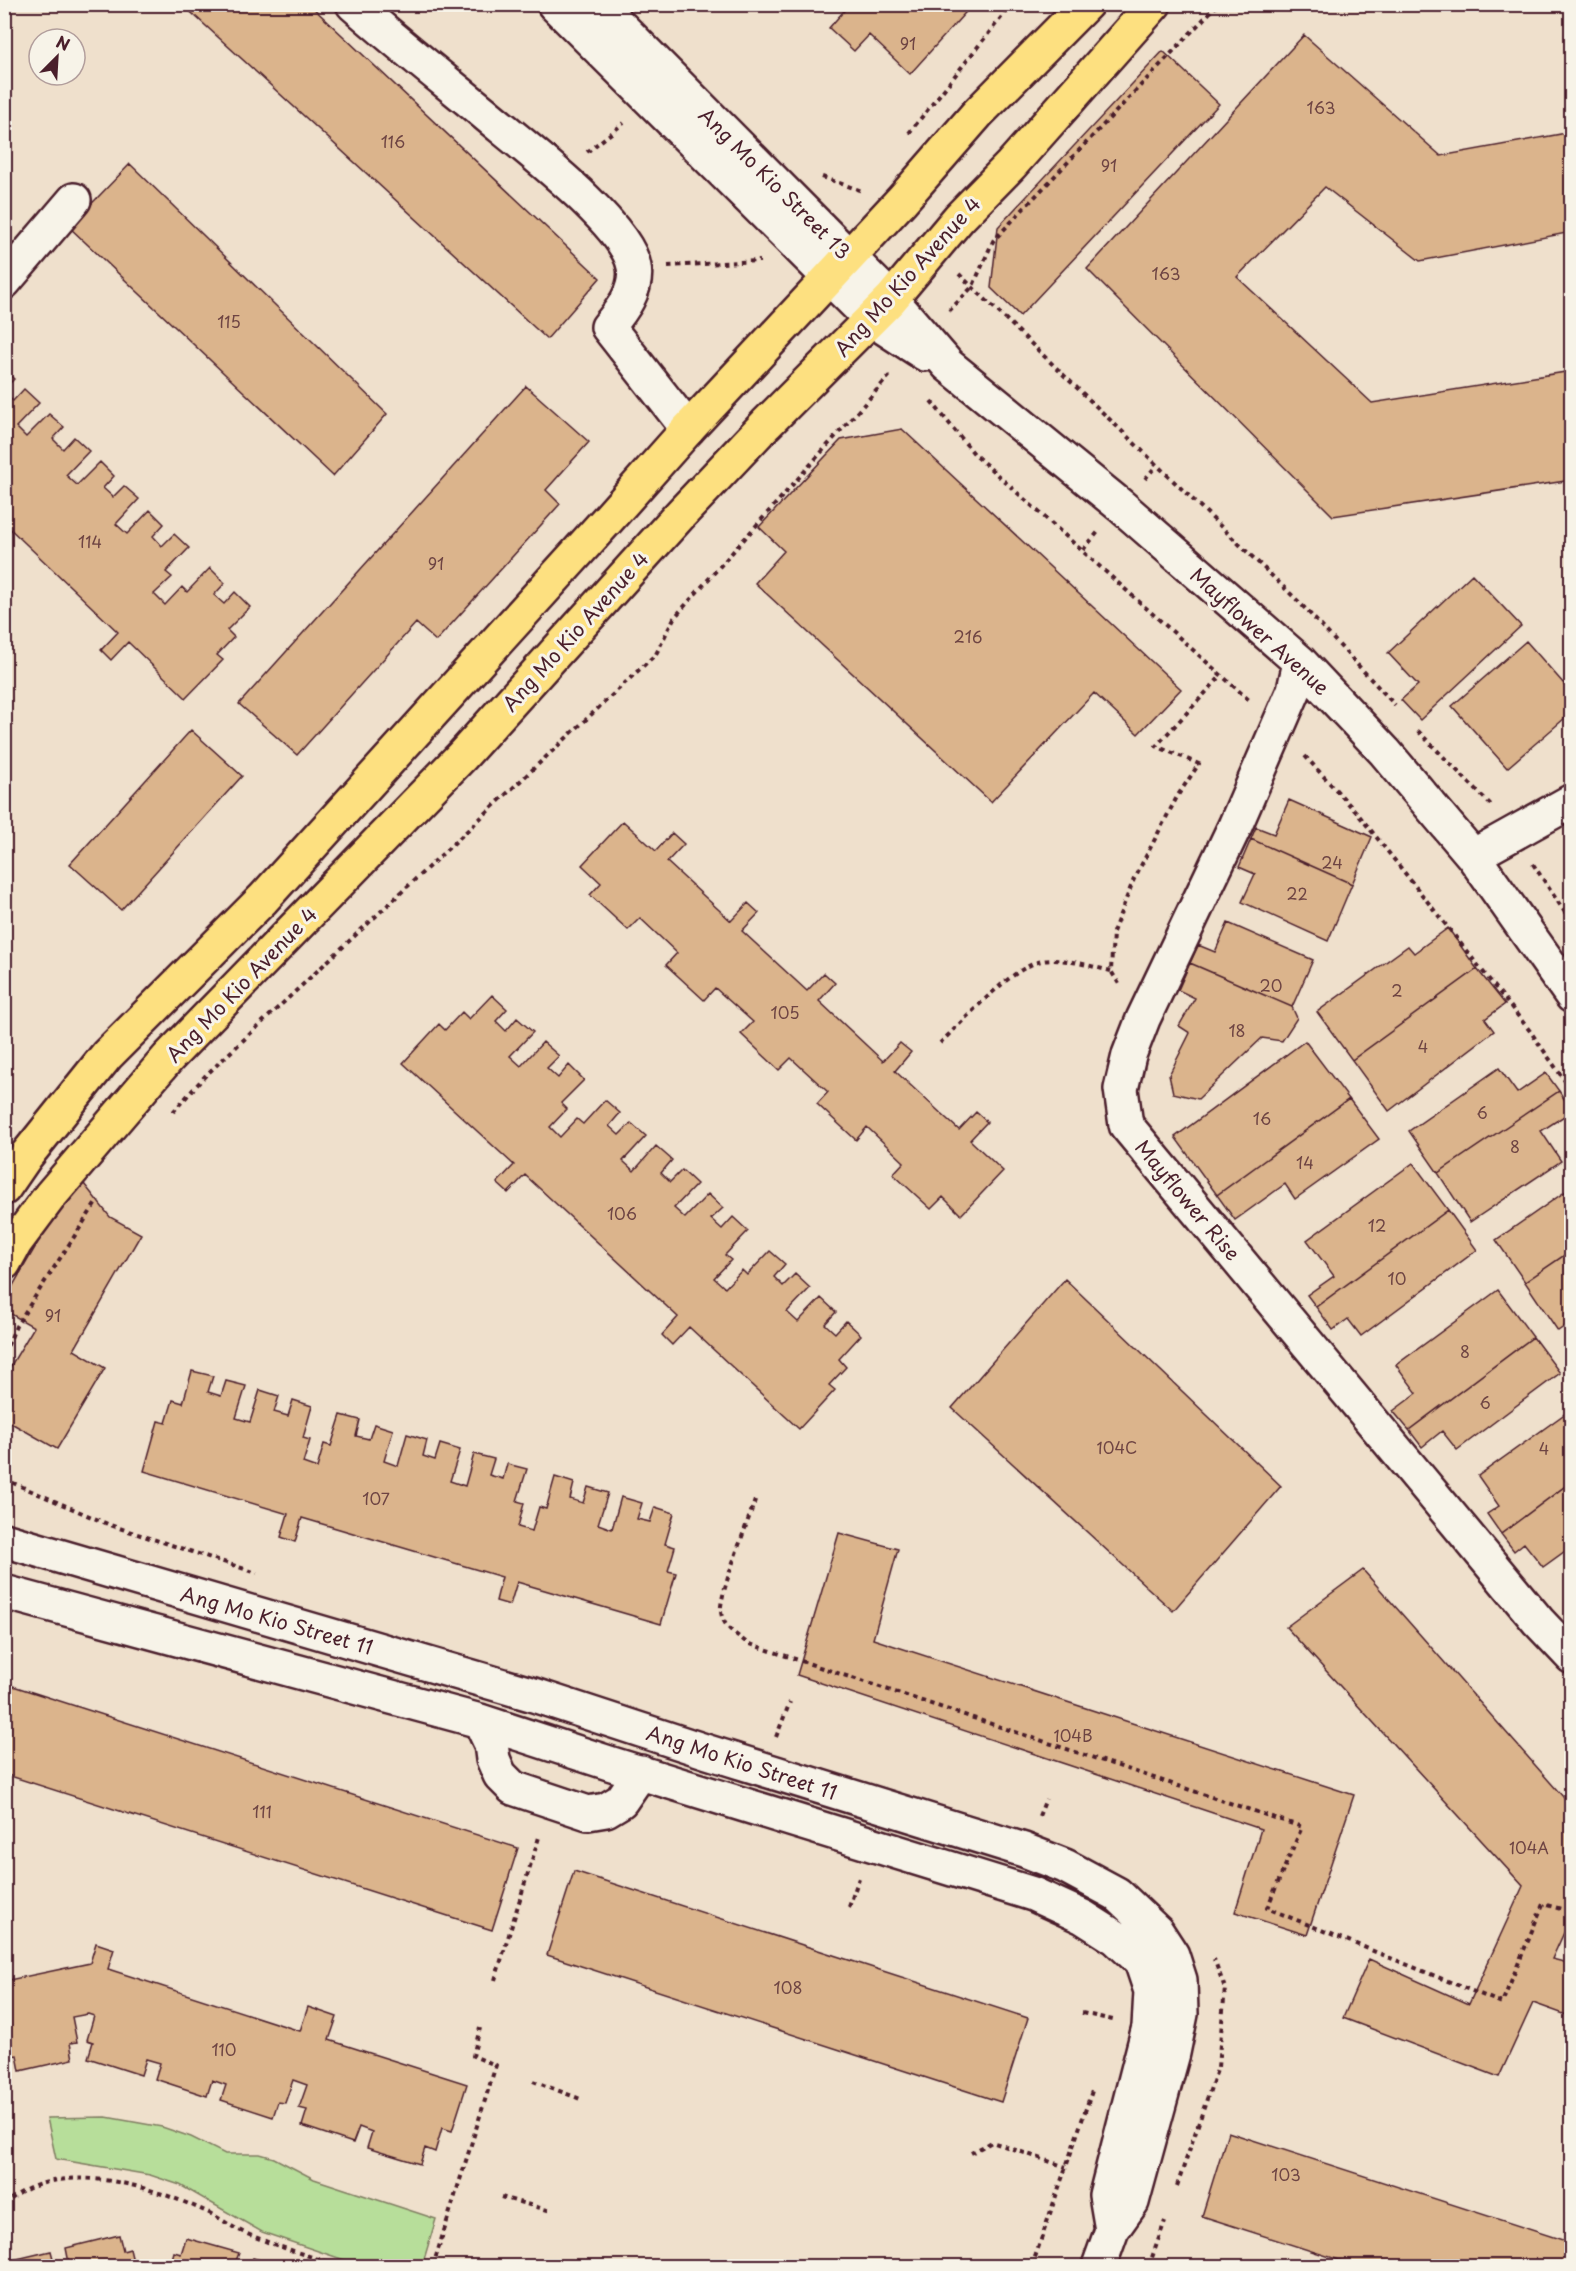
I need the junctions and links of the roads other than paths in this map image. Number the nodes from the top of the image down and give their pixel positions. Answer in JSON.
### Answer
{"nodes":[{"id":1,"x":353,"y":4,"type":"edge"},
{"id":2,"x":554,"y":4,"type":"edge"},
{"id":3,"x":598,"y":4,"type":"edge"},
{"id":4,"x":1086,"y":4,"type":"edge"},
{"id":5,"x":1154,"y":4,"type":"edge"},
{"id":6,"x":74,"y":200,"type":"dead end"},
{"id":7,"x":839,"y":266,"type":"junction"},
{"id":8,"x":4,"y":282,"type":"edge"},
{"id":9,"x":881,"y":309,"type":"junction"},
{"id":10,"x":948,"y":365,"type":"joint"},
{"id":11,"x":688,"y":429,"type":"junction"},
{"id":12,"x":1300,"y":662,"type":"junction"},
{"id":13,"x":1572,"y":801,"type":"edge"},
{"id":14,"x":1473,"y":856,"type":"junction"},
{"id":15,"x":1572,"y":996,"type":"edge"},
{"id":16,"x":4,"y":1188,"type":"edge"},
{"id":17,"x":4,"y":1263,"type":"edge"},
{"id":18,"x":4,"y":1540,"type":"edge"},
{"id":19,"x":4,"y":1592,"type":"edge"},
{"id":20,"x":1572,"y":1657,"type":"edge"},
{"id":21,"x":480,"y":1721,"type":"junction"},
{"id":22,"x":641,"y":1772,"type":"junction"},
{"id":23,"x":1112,"y":2230,"type":"junction"},
{"id":24,"x":1100,"y":2266,"type":"edge"}],
"edges":[{"from":1,"to":11,"type":"street"},
{"from":2,"to":7,"type":"street","name":"Ang Mo Kio Street 13"},
{"from":3,"to":7,"type":"street","name":"Ang Mo Kio Street 13"},
{"from":4,"to":7,"type":"main road"},
{"from":5,"to":9,"type":"main road","name":"Ang Mo Kio Avenue 4"},
{"from":6,"to":8,"type":"street"},
{"from":7,"to":9,"type":"street","name":"Ang Mo Kio Street 13"},
{"from":7,"to":11,"type":"main road"},
{"from":9,"to":10,"type":"street","name":"Ang Mo Kio Street 13"},
{"from":9,"to":17,"type":"main road","name":"Ang Mo Kio Avenue 4"},
{"from":10,"to":12,"type":"street","name":"Mayflower Avenue"},
{"from":11,"to":16,"type":"main road"},
{"from":12,"to":14,"type":"street","name":"Mayflower Avenue"},
{"from":12,"to":20,"type":"street","name":"Mayflower Rise"},
{"from":13,"to":14,"type":"street"},
{"from":14,"to":15,"type":"street","name":"Mayflower Avenue"},
{"from":18,"to":23,"type":"street","name":"Ang Mo Kio Street 11"},
{"from":19,"to":21,"type":"street","name":"Ang Mo Kio Street 11"},
{"from":21,"to":22,"type":"street","name":"Ang Mo Kio Street 11"},
{"from":21,"to":22,"type":"street"},
{"from":22,"to":23,"type":"street","name":"Ang Mo Kio Street 11"},
{"from":23,"to":24,"type":"street","name":"Ang Mo Kio Street 11"}]}
